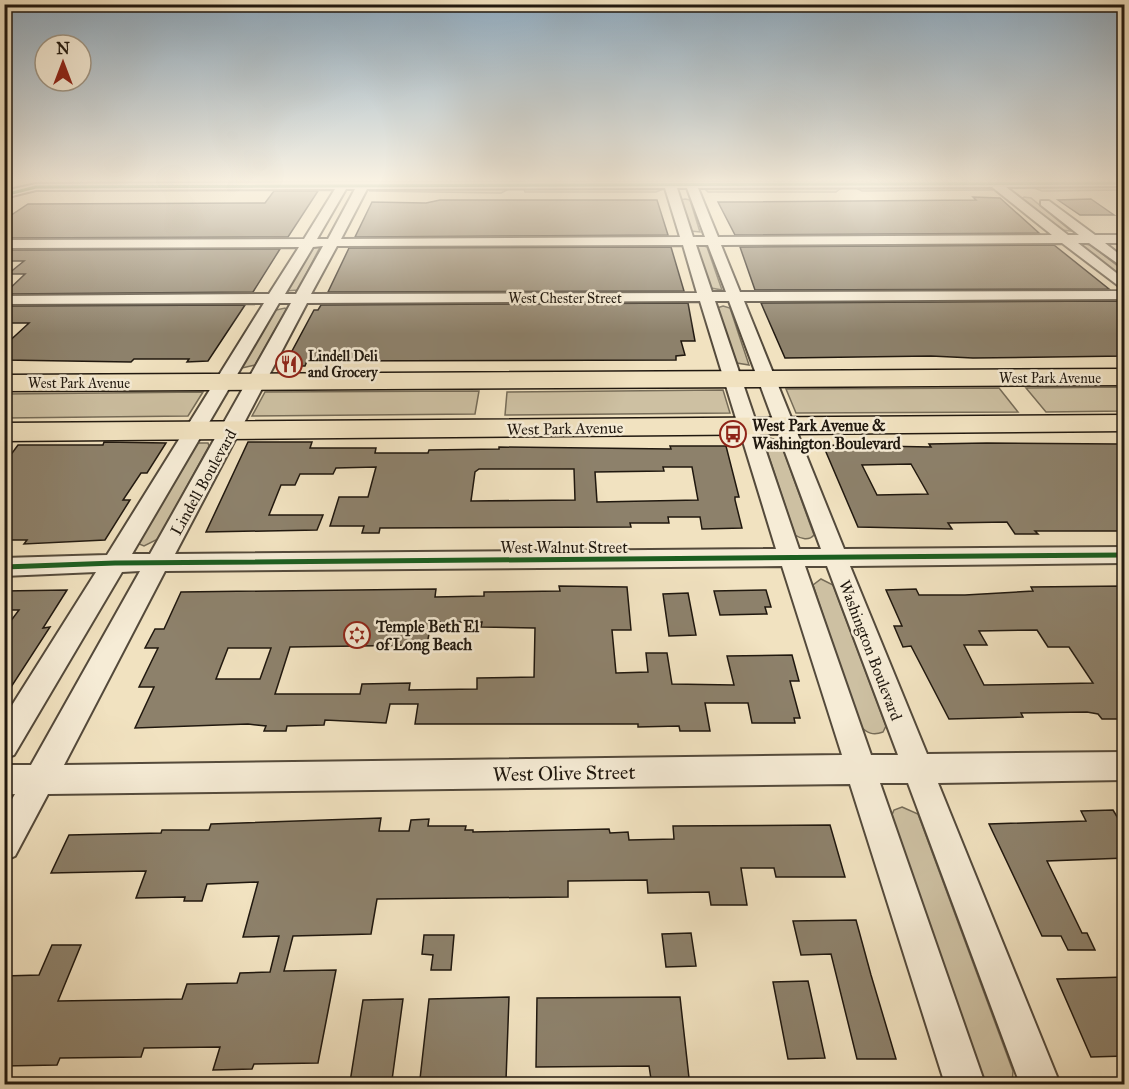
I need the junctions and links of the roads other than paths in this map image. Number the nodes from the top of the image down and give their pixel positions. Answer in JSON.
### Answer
{"nodes":[{"id":1,"x":315,"y":233,"type":"edge"},
{"id":2,"x":338,"y":233,"type":"edge"},
{"id":3,"x":685,"y":233,"type":"edge"},
{"id":4,"x":710,"y":233,"type":"edge"},
{"id":5,"x":1057,"y":233,"type":"edge"},
{"id":6,"x":1083,"y":233,"type":"edge"},
{"id":7,"x":1065,"y":239,"type":"junction"},
{"id":8,"x":1091,"y":239,"type":"junction"},
{"id":9,"x":1125,"y":239,"type":"edge"},
{"id":10,"x":687,"y":240,"type":"junction"},
{"id":11,"x":713,"y":240,"type":"junction"},
{"id":12,"x":309,"y":242,"type":"junction"},
{"id":13,"x":333,"y":242,"type":"junction"},
{"id":14,"x":4,"y":243,"type":"edge"},
{"id":15,"x":1125,"y":264,"type":"edge"},
{"id":16,"x":1125,"y":286,"type":"edge"},
{"id":17,"x":1125,"y":295,"type":"edge"},
{"id":18,"x":705,"y":297,"type":"junction"},
{"id":19,"x":735,"y":297,"type":"junction"},
{"id":20,"x":275,"y":299,"type":"junction"},
{"id":21,"x":302,"y":299,"type":"junction"},
{"id":22,"x":4,"y":300,"type":"edge"},
{"id":23,"x":1005,"y":378,"type":"junction"},
{"id":24,"x":1125,"y":378,"type":"edge"},
{"id":25,"x":766,"y":379,"type":"junction"},
{"id":26,"x":732,"y":380,"type":"junction"},
{"id":27,"x":495,"y":381,"type":"junction"},
{"id":28,"x":224,"y":382,"type":"junction"},
{"id":29,"x":258,"y":382,"type":"junction"},
{"id":30,"x":4,"y":383,"type":"edge"},
{"id":31,"x":1125,"y":423,"type":"edge"},
{"id":32,"x":1042,"y":424,"type":"junction"},
{"id":33,"x":747,"y":426,"type":"junction"},
{"id":34,"x":784,"y":426,"type":"junction"},
{"id":35,"x":491,"y":428,"type":"junction"},
{"id":36,"x":232,"y":430,"type":"junction"},
{"id":37,"x":195,"y":431,"type":"junction"},
{"id":38,"x":4,"y":432,"type":"edge"},
{"id":39,"x":1125,"y":555,"type":"edge"},
{"id":40,"x":790,"y":559,"type":"junction"},
{"id":41,"x":836,"y":559,"type":"junction"},
{"id":42,"x":115,"y":563,"type":"junction"},
{"id":43,"x":159,"y":563,"type":"junction"},
{"id":44,"x":4,"y":567,"type":"edge"},
{"id":45,"x":4,"y":745,"type":"edge"},
{"id":46,"x":1125,"y":766,"type":"edge"},
{"id":47,"x":918,"y":769,"type":"junction"},
{"id":48,"x":860,"y":770,"type":"junction"},
{"id":49,"x":4,"y":780,"type":"edge"},
{"id":50,"x":40,"y":780,"type":"junction"},
{"id":51,"x":4,"y":845,"type":"edge"},
{"id":52,"x":965,"y":1084,"type":"edge"},
{"id":53,"x":1040,"y":1084,"type":"edge"}],
"edges":[{"from":1,"to":12,"type":"street","name":"Lindell Boulevard"},
{"from":2,"to":13,"type":"street","name":"Lindell Boulevard"},
{"from":3,"to":10,"type":"street"},
{"from":4,"to":11,"type":"street","name":"Washington Boulevard"},
{"from":5,"to":7,"type":"street"},
{"from":6,"to":8,"type":"street"},
{"from":7,"to":8,"type":"street"},
{"from":7,"to":11,"type":"street"},
{"from":7,"to":16,"type":"street"},
{"from":8,"to":9,"type":"street"},
{"from":8,"to":15,"type":"street"},
{"from":10,"to":11,"type":"street"},
{"from":10,"to":13,"type":"street"},
{"from":10,"to":18,"type":"street"},
{"from":11,"to":19,"type":"street","name":"Washington Boulevard"},
{"from":12,"to":13,"type":"street"},
{"from":12,"to":14,"type":"street"},
{"from":12,"to":20,"type":"street","name":"Lindell Boulevard"},
{"from":13,"to":21,"type":"street","name":"Lindell Boulevard"},
{"from":17,"to":19,"type":"street","name":"West Chester Street"},
{"from":18,"to":19,"type":"street","name":"West Chester Street"},
{"from":18,"to":21,"type":"street","name":"West Chester Street"},
{"from":18,"to":26,"type":"street"},
{"from":19,"to":25,"type":"street","name":"Washington Boulevard"},
{"from":20,"to":21,"type":"street","name":"West Chester Street"},
{"from":20,"to":22,"type":"street","name":"West Chester Street"},
{"from":20,"to":28,"type":"street","name":"Lindell Boulevard"},
{"from":21,"to":29,"type":"street","name":"Lindell Boulevard"},
{"from":23,"to":24,"type":"highway","name":"West Park Avenue"},
{"from":23,"to":25,"type":"highway","name":"West Park Avenue"},
{"from":23,"to":32,"type":"highway"},
{"from":25,"to":26,"type":"highway","name":"West Park Avenue"},
{"from":25,"to":34,"type":"street","name":"Washington Boulevard"},
{"from":26,"to":27,"type":"highway","name":"West Park Avenue"},
{"from":26,"to":33,"type":"street"},
{"from":27,"to":29,"type":"highway","name":"West Park Avenue"},
{"from":27,"to":35,"type":"highway"},
{"from":28,"to":29,"type":"highway","name":"West Park Avenue"},
{"from":28,"to":30,"type":"highway","name":"West Park Avenue"},
{"from":28,"to":37,"type":"street","name":"Lindell Boulevard"},
{"from":29,"to":36,"type":"street","name":"Lindell Boulevard"},
{"from":31,"to":32,"type":"highway","name":"West Park Avenue"},
{"from":32,"to":34,"type":"highway","name":"West Park Avenue"},
{"from":33,"to":34,"type":"highway","name":"West Park Avenue"},
{"from":33,"to":35,"type":"highway","name":"West Park Avenue"},
{"from":33,"to":40,"type":"street"},
{"from":34,"to":41,"type":"street","name":"Washington Boulevard"},
{"from":35,"to":36,"type":"highway","name":"West Park Avenue"},
{"from":36,"to":37,"type":"highway","name":"West Park Avenue"},
{"from":36,"to":43,"type":"street","name":"Lindell Boulevard"},
{"from":37,"to":38,"type":"highway","name":"West Park Avenue"},
{"from":37,"to":42,"type":"street","name":"Lindell Boulevard"},
{"from":39,"to":41,"type":"street","name":"West Walnut Street"},
{"from":40,"to":41,"type":"street","name":"West Walnut Street"},
{"from":40,"to":43,"type":"street","name":"West Walnut Street"},
{"from":40,"to":48,"type":"street"},
{"from":41,"to":47,"type":"street","name":"Washington Boulevard"},
{"from":42,"to":43,"type":"street","name":"West Walnut Street"},
{"from":42,"to":44,"type":"street","name":"West Walnut Street"},
{"from":42,"to":45,"type":"street","name":"Lindell Boulevard"},
{"from":43,"to":50,"type":"street","name":"Lindell Boulevard"},
{"from":46,"to":47,"type":"street","name":"West Olive Street"},
{"from":47,"to":48,"type":"street","name":"West Olive Street"},
{"from":47,"to":53,"type":"street","name":"Washington Boulevard"},
{"from":48,"to":50,"type":"street","name":"West Olive Street"},
{"from":48,"to":52,"type":"street"},
{"from":49,"to":50,"type":"street","name":"West Olive Street"},
{"from":50,"to":51,"type":"street","name":"Lindell Boulevard"}]}
